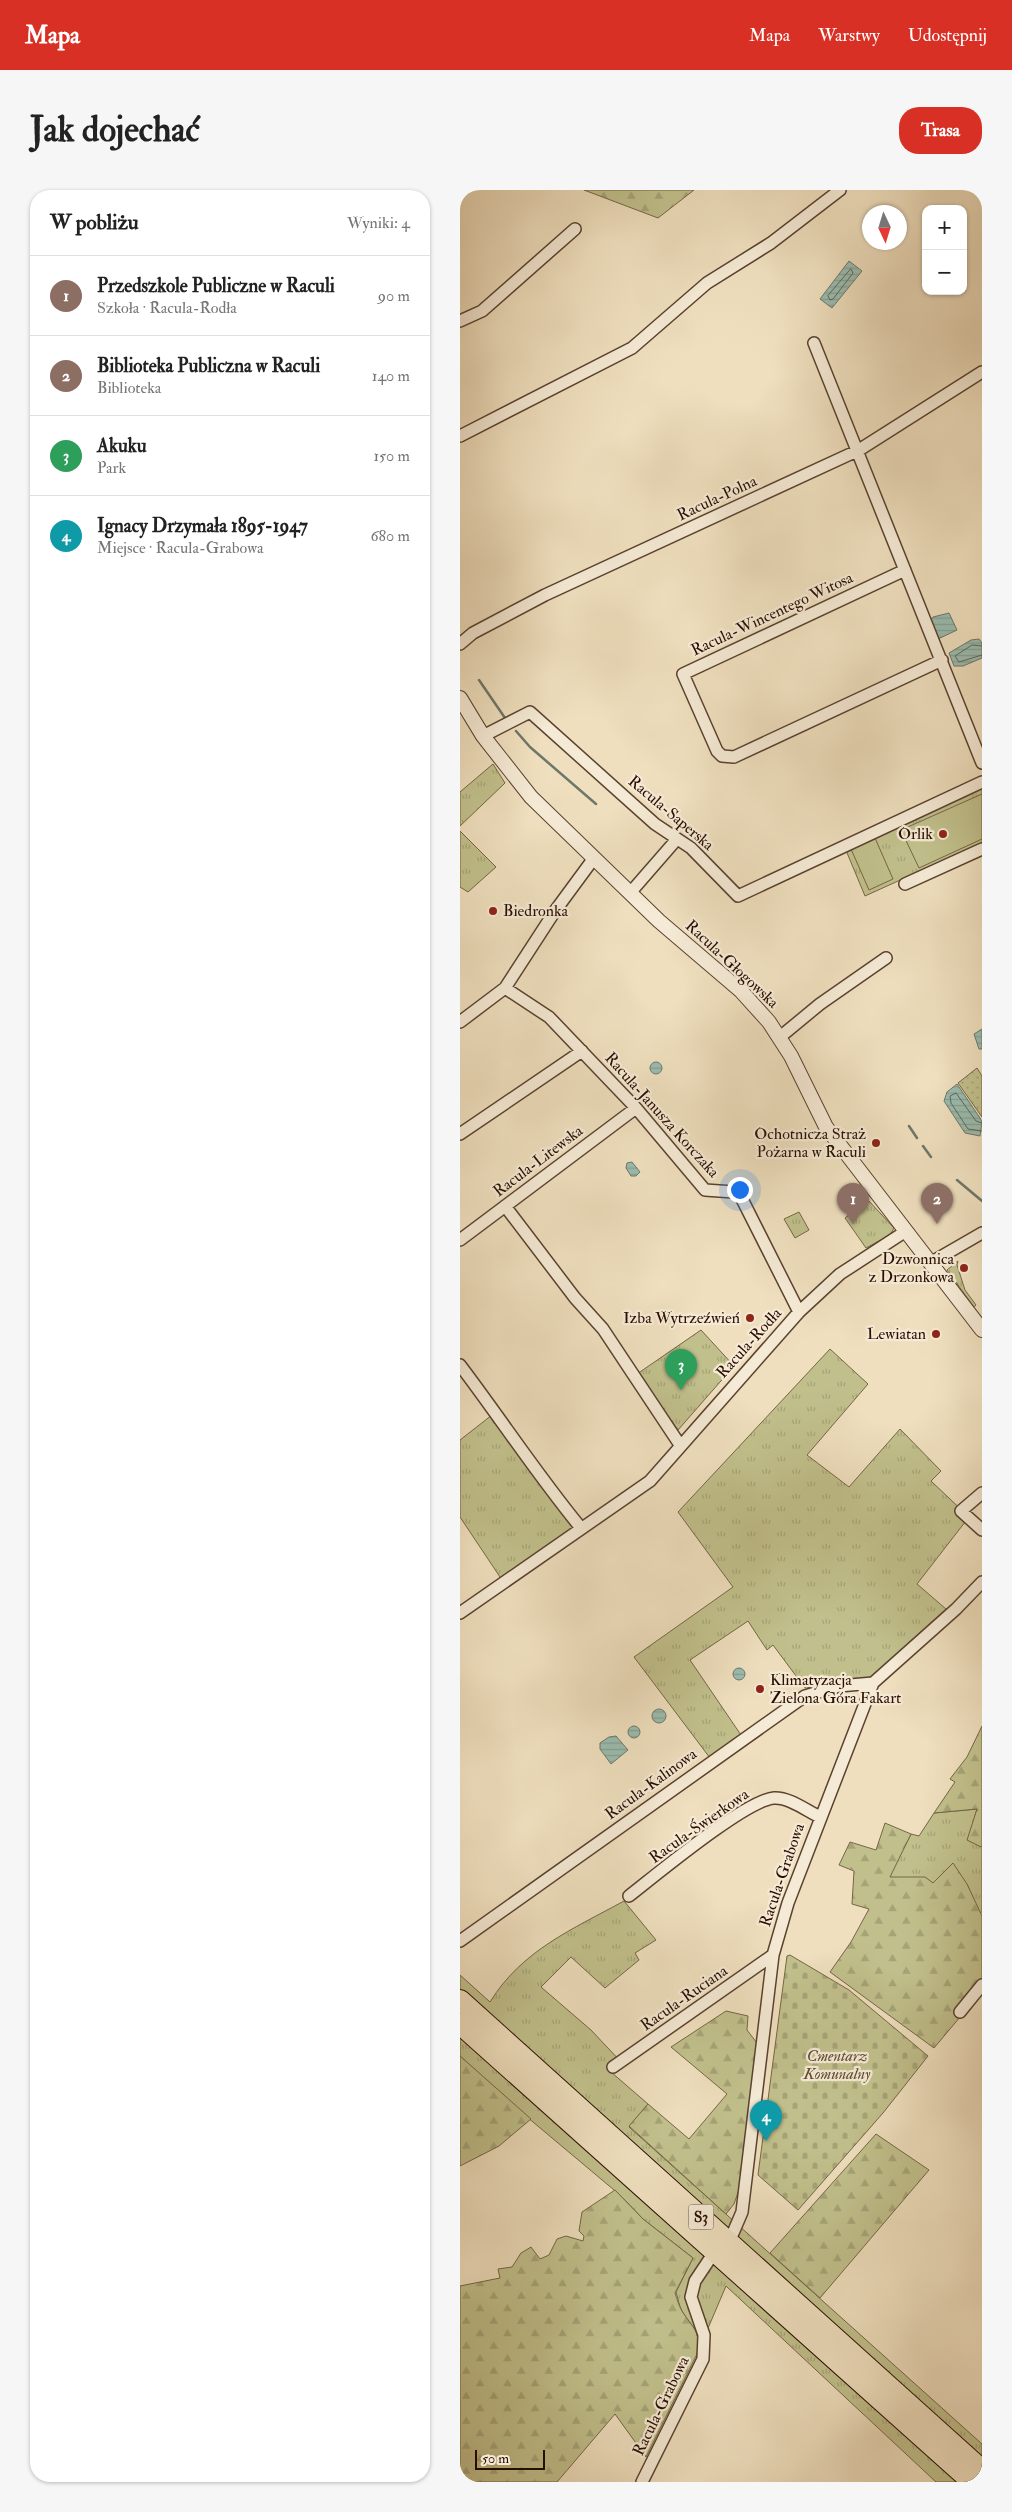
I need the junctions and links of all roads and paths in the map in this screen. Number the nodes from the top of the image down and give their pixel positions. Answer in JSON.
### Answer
{"nodes":[{"id":1,"x":840,"y":190,"type":"edge"},
{"id":2,"x":575,"y":229,"type":"dead end"},
{"id":3,"x":460,"y":321,"type":"edge"},
{"id":4,"x":814,"y":343,"type":"dead end"},
{"id":5,"x":982,"y":372,"type":"edge"},
{"id":6,"x":460,"y":436,"type":"edge"},
{"id":7,"x":859,"y":450,"type":"junction"},
{"id":8,"x":905,"y":570,"type":"junction"},
{"id":9,"x":460,"y":644,"type":"edge"},
{"id":10,"x":942,"y":660,"type":"junction"},
{"id":11,"x":460,"y":698,"type":"edge"},
{"id":12,"x":483,"y":736,"type":"junction"},
{"id":13,"x":981,"y":760,"type":"edge"},
{"id":14,"x":982,"y":782,"type":"edge"},
{"id":15,"x":677,"y":839,"type":"junction"},
{"id":16,"x":982,"y":849,"type":"edge"},
{"id":17,"x":594,"y":858,"type":"junction"},
{"id":18,"x":905,"y":884,"type":"dead end"},
{"id":19,"x":630,"y":893,"type":"junction"},
{"id":20,"x":886,"y":958,"type":"dead end"},
{"id":21,"x":505,"y":988,"type":"junction"},
{"id":22,"x":460,"y":1022,"type":"edge"},
{"id":23,"x":780,"y":1037,"type":"junction"},
{"id":24,"x":582,"y":1051,"type":"junction"},
{"id":25,"x":636,"y":1108,"type":"junction"},
{"id":26,"x":460,"y":1134,"type":"edge"},
{"id":27,"x":505,"y":1206,"type":"junction"},
{"id":28,"x":906,"y":1231,"type":"junction"},
{"id":29,"x":982,"y":1233,"type":"edge"},
{"id":30,"x":460,"y":1240,"type":"edge"},
{"id":31,"x":930,"y":1263,"type":"junction"},
{"id":32,"x":799,"y":1312,"type":"junction"},
{"id":33,"x":982,"y":1330,"type":"edge"},
{"id":34,"x":460,"y":1365,"type":"edge"},
{"id":35,"x":680,"y":1445,"type":"junction"},
{"id":36,"x":982,"y":1493,"type":"edge"},
{"id":37,"x":581,"y":1528,"type":"junction"},
{"id":38,"x":982,"y":1530,"type":"edge"},
{"id":39,"x":982,"y":1582,"type":"edge"},
{"id":40,"x":460,"y":1613,"type":"edge"},
{"id":41,"x":873,"y":1683,"type":"junction"},
{"id":42,"x":820,"y":1817,"type":"junction"},
{"id":43,"x":629,"y":1896,"type":"dead end"},
{"id":44,"x":460,"y":1941,"type":"edge"},
{"id":45,"x":773,"y":1955,"type":"junction"},
{"id":46,"x":982,"y":1985,"type":"edge"},
{"id":47,"x":460,"y":2000,"type":"edge"},
{"id":48,"x":960,"y":2012,"type":"dead end"},
{"id":49,"x":460,"y":2024,"type":"edge"},
{"id":50,"x":613,"y":2067,"type":"dead end"},
{"id":51,"x":733,"y":2233,"type":"dead end"},
{"id":52,"x":709,"y":2260,"type":"dead end"},
{"id":53,"x":982,"y":2470,"type":"edge"},
{"id":54,"x":642,"y":2482,"type":"edge"},
{"id":55,"x":972,"y":2482,"type":"edge"}],
"edges":[{"from":1,"to":6,"type":"street"},
{"from":2,"to":3,"type":"street"},
{"from":4,"to":7,"type":"street"},
{"from":5,"to":7,"type":"street","name":"Racula-Polna"},
{"from":7,"to":8,"type":"street"},
{"from":7,"to":9,"type":"street","name":"Racula-Polna"},
{"from":8,"to":10,"type":"street"},
{"from":8,"to":10,"type":"street","name":"Racula-Wincentego Witosa"},
{"from":10,"to":13,"type":"street"},
{"from":11,"to":12,"type":"street","name":"Racula-Głogowska"},
{"from":12,"to":15,"type":"street","name":"Racula-Saperska"},
{"from":12,"to":17,"type":"street","name":"Racula-Głogowska"},
{"from":14,"to":15,"type":"street","name":"Racula-Saperska"},
{"from":15,"to":19,"type":"street"},
{"from":16,"to":18,"type":"street"},
{"from":17,"to":19,"type":"street","name":"Racula-Głogowska"},
{"from":17,"to":21,"type":"street"},
{"from":19,"to":23,"type":"street","name":"Racula-Głogowska"},
{"from":20,"to":23,"type":"street"},
{"from":21,"to":22,"type":"street"},
{"from":21,"to":24,"type":"street","name":"Racula-Janusza Korczaka"},
{"from":23,"to":28,"type":"street","name":"Racula-Głogowska"},
{"from":24,"to":25,"type":"street","name":"Racula-Janusza Korczaka"},
{"from":24,"to":26,"type":"street","name":"Racula-Janusza Korczaka"},
{"from":25,"to":27,"type":"street","name":"Racula-Litewska"},
{"from":25,"to":32,"type":"street","name":"Racula-Janusza Korczaka"},
{"from":27,"to":30,"type":"street","name":"Racula-Litewska"},
{"from":27,"to":35,"type":"street"},
{"from":28,"to":31,"type":"street","name":"Racula-Głogowska"},
{"from":28,"to":32,"type":"street","name":"Racula-Rodła"},
{"from":29,"to":31,"type":"street"},
{"from":31,"to":33,"type":"street","name":"Racula-Głogowska"},
{"from":32,"to":35,"type":"street","name":"Racula-Rodła"},
{"from":34,"to":37,"type":"street"},
{"from":35,"to":37,"type":"street","name":"Racula-Rodła"},
{"from":36,"to":38,"type":"street"},
{"from":37,"to":40,"type":"street","name":"Racula-Rodła"},
{"from":39,"to":41,"type":"street","name":"Racula-Grabowa"},
{"from":41,"to":42,"type":"street","name":"Racula-Grabowa"},
{"from":41,"to":44,"type":"street","name":"Racula-Kalinowa"},
{"from":42,"to":43,"type":"street","name":"Racula-Świerkowa"},
{"from":42,"to":45,"type":"street","name":"Racula-Grabowa"},
{"from":45,"to":50,"type":"street","name":"Racula-Ruciana"},
{"from":45,"to":51,"type":"street","name":"Racula-Grabowa"},
{"from":46,"to":48,"type":"street"},
{"from":47,"to":53,"type":"highway","number":"S3"},
{"from":49,"to":55,"type":"highway","number":"S3"},
{"from":52,"to":54,"type":"street","name":"Racula-Grabowa"}]}
